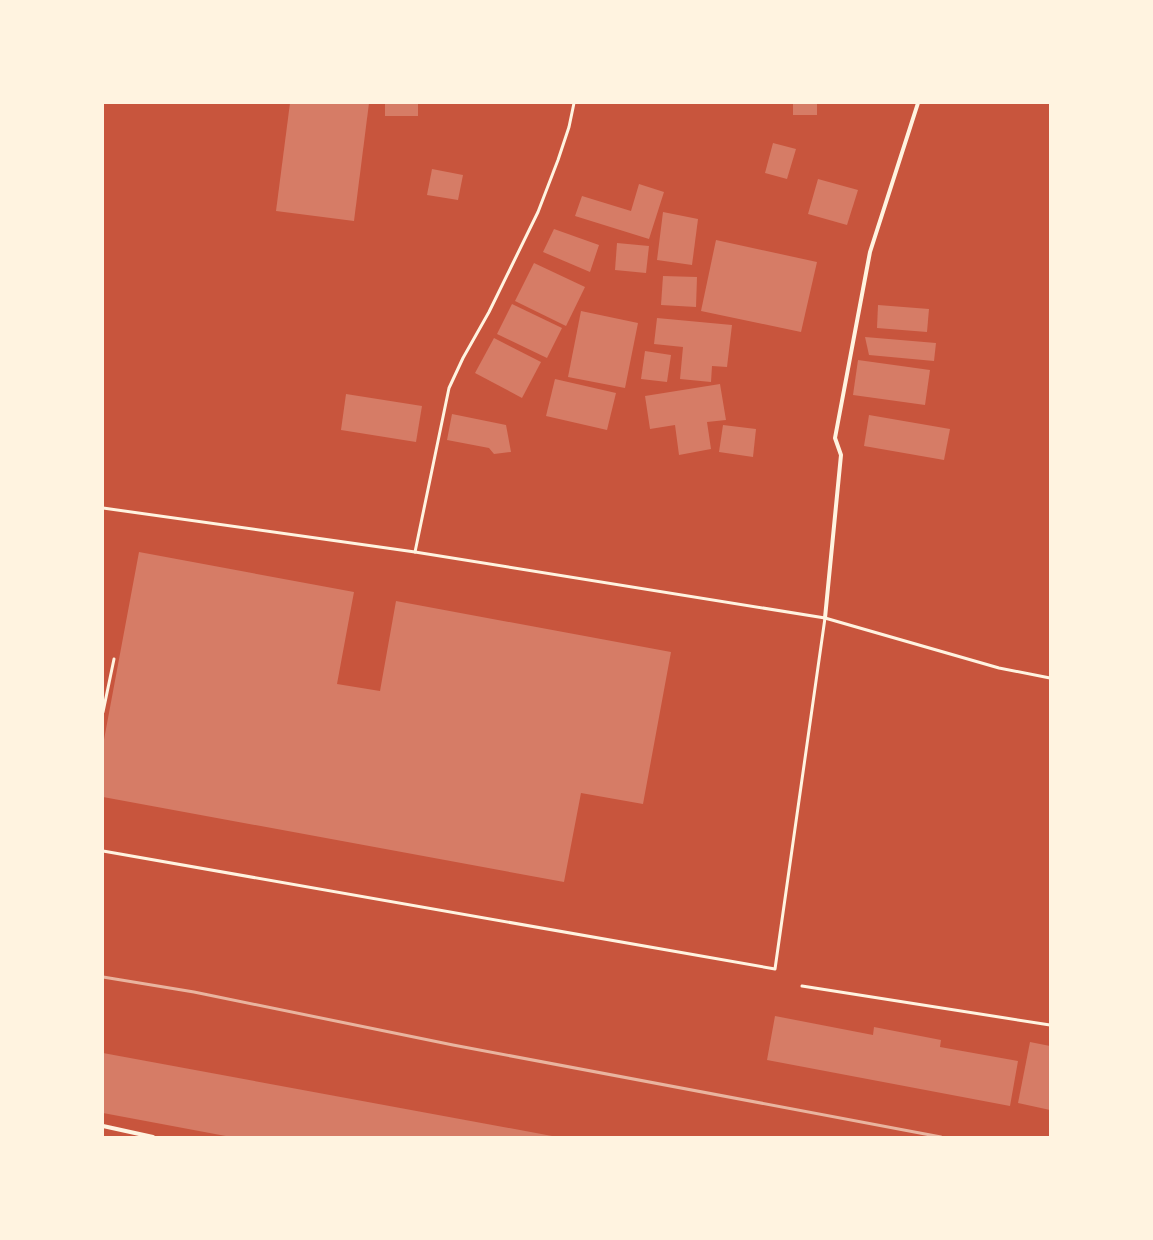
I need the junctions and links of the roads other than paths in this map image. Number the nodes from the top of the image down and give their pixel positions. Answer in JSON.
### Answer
{"nodes":[{"id":1,"x":574,"y":103,"type":"edge"},
{"id":2,"x":918,"y":103,"type":"edge"},
{"id":3,"x":103,"y":508,"type":"edge"},
{"id":4,"x":415,"y":552,"type":"junction"},
{"id":5,"x":825,"y":618,"type":"junction"},
{"id":6,"x":114,"y":659,"type":"dead end"},
{"id":7,"x":1050,"y":678,"type":"edge"},
{"id":8,"x":103,"y":712,"type":"edge"},
{"id":9,"x":103,"y":851,"type":"edge"},
{"id":10,"x":802,"y":986,"type":"dead end"},
{"id":11,"x":1050,"y":1025,"type":"edge"},
{"id":12,"x":103,"y":1126,"type":"edge"},
{"id":13,"x":153,"y":1137,"type":"edge"}],
"edges":[{"from":1,"to":4,"type":"lane"},
{"from":2,"to":5,"type":"street"},
{"from":3,"to":4,"type":"lane"},
{"from":4,"to":5,"type":"lane"},
{"from":5,"to":7,"type":"lane"},
{"from":5,"to":9,"type":"lane"},
{"from":6,"to":8,"type":"lane"},
{"from":10,"to":11,"type":"lane"},
{"from":12,"to":13,"type":"street"}]}
